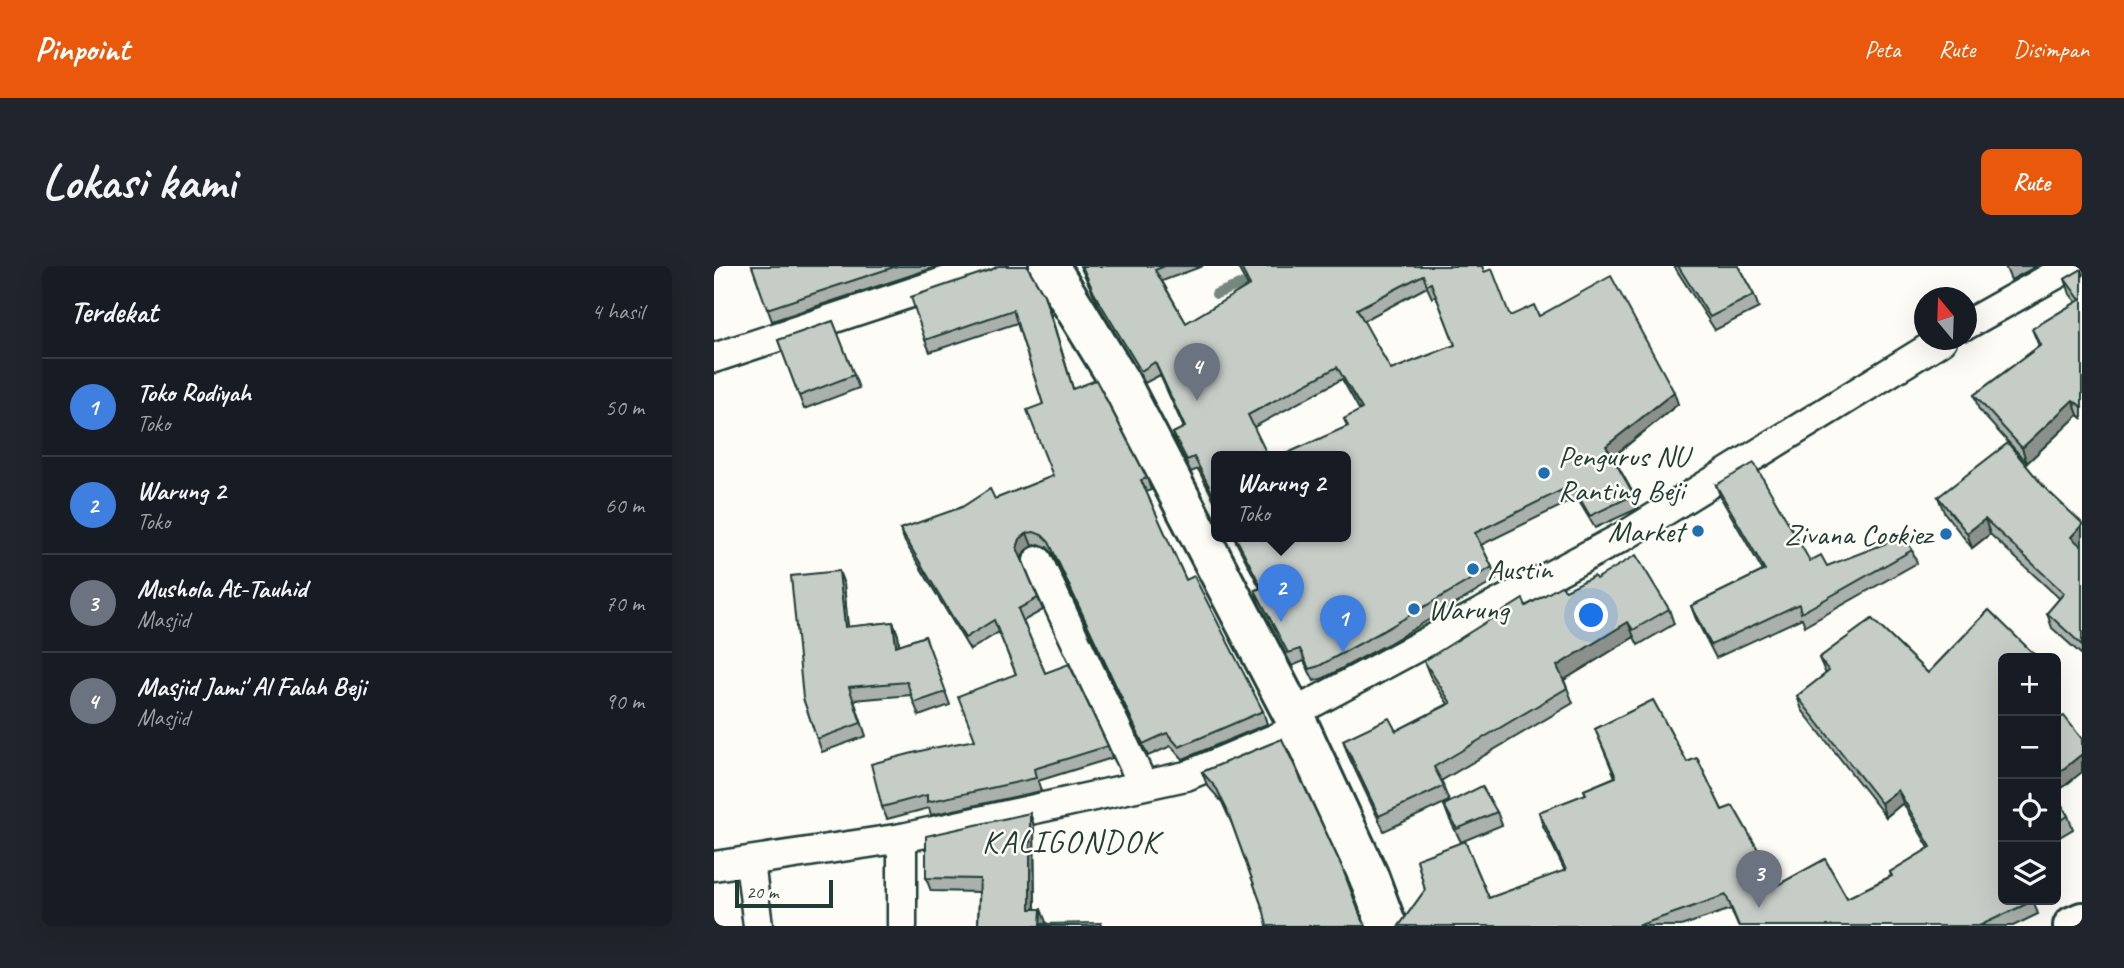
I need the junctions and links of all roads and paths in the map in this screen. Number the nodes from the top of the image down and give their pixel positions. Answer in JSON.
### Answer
{"nodes":[{"id":1,"x":992,"y":266,"type":"edge"},
{"id":2,"x":1049,"y":266,"type":"edge"},
{"id":3,"x":2071,"y":266,"type":"edge"},
{"id":4,"x":1977,"y":319,"type":"edge"},
{"id":5,"x":1926,"y":350,"type":"edge"},
{"id":6,"x":714,"y":358,"type":"edge"},
{"id":7,"x":1038,"y":561,"type":"dead end"},
{"id":8,"x":1296,"y":721,"type":"junction"},
{"id":9,"x":1143,"y":785,"type":"junction"},
{"id":10,"x":902,"y":838,"type":"junction"},
{"id":11,"x":750,"y":862,"type":"junction"},
{"id":12,"x":714,"y":866,"type":"edge"},
{"id":13,"x":2082,"y":922,"type":"edge"},
{"id":14,"x":758,"y":926,"type":"edge"},
{"id":15,"x":902,"y":926,"type":"edge"},
{"id":16,"x":1387,"y":926,"type":"edge"},
{"id":17,"x":2073,"y":926,"type":"edge"}],
"edges":[{"from":1,"to":6,"type":"street"},
{"from":2,"to":8,"type":"street"},
{"from":3,"to":4,"type":"street"},
{"from":5,"to":8,"type":"street"},
{"from":7,"to":9,"type":"street"},
{"from":8,"to":9,"type":"street"},
{"from":8,"to":16,"type":"street"},
{"from":9,"to":10,"type":"street"},
{"from":10,"to":11,"type":"street"},
{"from":10,"to":15,"type":"street"},
{"from":11,"to":12,"type":"street"},
{"from":11,"to":14,"type":"street"},
{"from":13,"to":17,"type":"street"}]}
